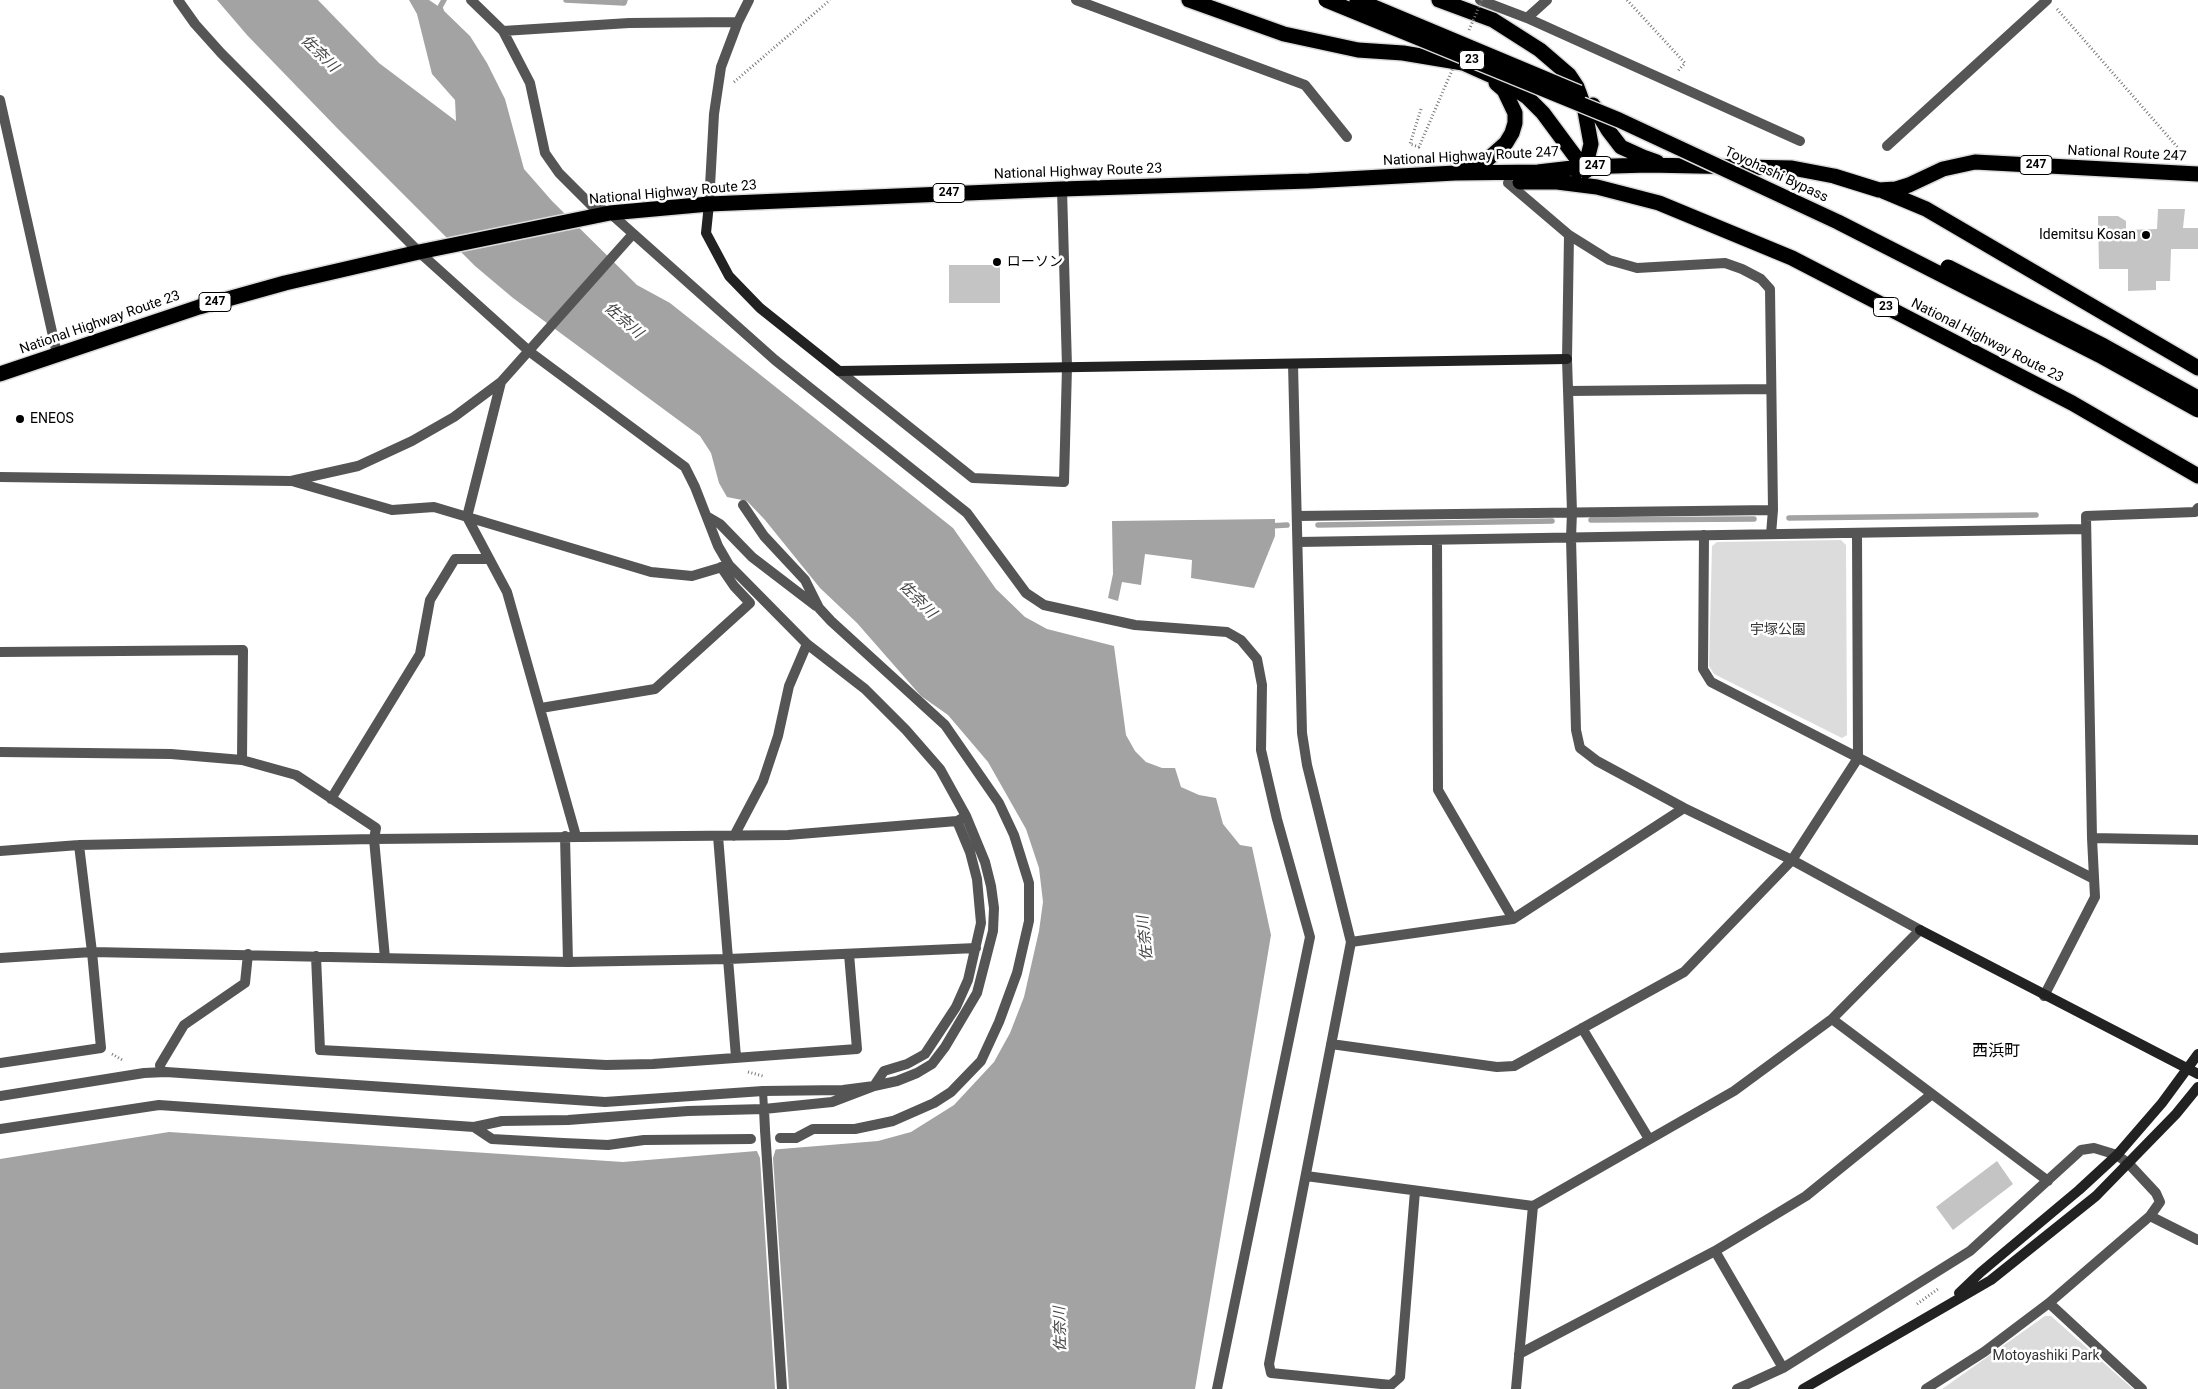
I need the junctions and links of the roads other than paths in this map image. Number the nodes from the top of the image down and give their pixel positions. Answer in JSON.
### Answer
{"nodes":[{"id":1,"x":178,"y":0,"type":"edge"},
{"id":2,"x":471,"y":0,"type":"edge"},
{"id":3,"x":749,"y":0,"type":"edge"},
{"id":4,"x":1076,"y":0,"type":"edge"},
{"id":5,"x":1189,"y":0,"type":"edge"},
{"id":6,"x":1326,"y":0,"type":"edge"},
{"id":7,"x":1357,"y":0,"type":"edge"},
{"id":8,"x":1439,"y":0,"type":"edge"},
{"id":9,"x":1481,"y":0,"type":"edge"},
{"id":10,"x":1547,"y":0,"type":"edge"},
{"id":11,"x":2047,"y":0,"type":"edge"},
{"id":12,"x":1527,"y":18,"type":"junction"},
{"id":13,"x":738,"y":22,"type":"junction"},
{"id":14,"x":503,"y":31,"type":"junction"},
{"id":15,"x":1471,"y":67,"type":"junction"},
{"id":16,"x":1577,"y":87,"type":"junction"},
{"id":17,"x":0,"y":100,"type":"edge"},
{"id":18,"x":1347,"y":137,"type":"dead end"},
{"id":19,"x":1800,"y":141,"type":"dead end"},
{"id":20,"x":1887,"y":146,"type":"dead end"},
{"id":21,"x":1581,"y":166,"type":"junction"},
{"id":22,"x":1672,"y":166,"type":"junction"},
{"id":23,"x":2195,"y":169,"type":"edge"},
{"id":24,"x":1455,"y":173,"type":"junction"},
{"id":25,"x":1309,"y":181,"type":"junction"},
{"id":26,"x":1508,"y":182,"type":"junction"},
{"id":27,"x":1557,"y":182,"type":"junction"},
{"id":28,"x":1062,"y":189,"type":"junction"},
{"id":29,"x":1879,"y":190,"type":"junction"},
{"id":30,"x":709,"y":204,"type":"junction"},
{"id":31,"x":610,"y":213,"type":"junction"},
{"id":32,"x":1569,"y":235,"type":"junction"},
{"id":33,"x":629,"y":239,"type":"junction"},
{"id":34,"x":419,"y":252,"type":"junction"},
{"id":35,"x":1792,"y":258,"type":"junction"},
{"id":36,"x":530,"y":352,"type":"junction"},
{"id":37,"x":57,"y":354,"type":"junction"},
{"id":38,"x":1567,"y":359,"type":"junction"},
{"id":39,"x":1293,"y":364,"type":"junction"},
{"id":40,"x":1067,"y":368,"type":"junction"},
{"id":41,"x":2198,"y":368,"type":"edge"},
{"id":42,"x":839,"y":371,"type":"junction"},
{"id":43,"x":0,"y":374,"type":"edge"},
{"id":44,"x":501,"y":382,"type":"junction"},
{"id":45,"x":1771,"y":389,"type":"junction"},
{"id":46,"x":1568,"y":391,"type":"junction"},
{"id":47,"x":2198,"y":398,"type":"edge"},
{"id":48,"x":2198,"y":410,"type":"edge"},
{"id":49,"x":2198,"y":476,"type":"edge"},
{"id":50,"x":0,"y":477,"type":"edge"},
{"id":51,"x":291,"y":481,"type":"junction"},
{"id":52,"x":743,"y":505,"type":"dead end"},
{"id":53,"x":2198,"y":508,"type":"edge"},
{"id":54,"x":1773,"y":510,"type":"junction"},
{"id":55,"x":1572,"y":512,"type":"junction"},
{"id":56,"x":1297,"y":516,"type":"junction"},
{"id":57,"x":467,"y":517,"type":"junction"},
{"id":58,"x":708,"y":517,"type":"junction"},
{"id":59,"x":2085,"y":529,"type":"junction"},
{"id":60,"x":1857,"y":533,"type":"junction"},
{"id":61,"x":1771,"y":534,"type":"junction"},
{"id":62,"x":1704,"y":535,"type":"junction"},
{"id":63,"x":1571,"y":538,"type":"junction"},
{"id":64,"x":1437,"y":540,"type":"junction"},
{"id":65,"x":1298,"y":542,"type":"junction"},
{"id":66,"x":489,"y":559,"type":"junction"},
{"id":67,"x":725,"y":566,"type":"junction"},
{"id":68,"x":819,"y":608,"type":"junction"},
{"id":69,"x":807,"y":644,"type":"junction"},
{"id":70,"x":0,"y":652,"type":"edge"},
{"id":71,"x":541,"y":708,"type":"junction"},
{"id":72,"x":0,"y":752,"type":"edge"},
{"id":73,"x":1858,"y":758,"type":"junction"},
{"id":74,"x":242,"y":760,"type":"junction"},
{"id":75,"x":332,"y":799,"type":"junction"},
{"id":76,"x":1684,"y":808,"type":"junction"},
{"id":77,"x":962,"y":818,"type":"junction"},
{"id":78,"x":570,"y":836,"type":"junction"},
{"id":79,"x":718,"y":836,"type":"junction"},
{"id":80,"x":734,"y":836,"type":"junction"},
{"id":81,"x":2092,"y":838,"type":"junction"},
{"id":82,"x":374,"y":839,"type":"junction"},
{"id":83,"x":2198,"y":840,"type":"edge"},
{"id":84,"x":79,"y":845,"type":"junction"},
{"id":85,"x":0,"y":851,"type":"edge"},
{"id":86,"x":1792,"y":860,"type":"junction"},
{"id":87,"x":2094,"y":880,"type":"junction"},
{"id":88,"x":1513,"y":920,"type":"junction"},
{"id":89,"x":1920,"y":930,"type":"junction"},
{"id":90,"x":1351,"y":942,"type":"junction"},
{"id":91,"x":976,"y":948,"type":"junction"},
{"id":92,"x":92,"y":952,"type":"junction"},
{"id":93,"x":248,"y":954,"type":"junction"},
{"id":94,"x":849,"y":954,"type":"junction"},
{"id":95,"x":316,"y":956,"type":"junction"},
{"id":96,"x":0,"y":958,"type":"edge"},
{"id":97,"x":385,"y":958,"type":"junction"},
{"id":98,"x":729,"y":959,"type":"junction"},
{"id":99,"x":568,"y":962,"type":"junction"},
{"id":100,"x":2044,"y":996,"type":"junction"},
{"id":101,"x":1832,"y":1019,"type":"junction"},
{"id":102,"x":1582,"y":1028,"type":"junction"},
{"id":103,"x":1331,"y":1044,"type":"junction"},
{"id":104,"x":2198,"y":1054,"type":"edge"},
{"id":105,"x":736,"y":1057,"type":"junction"},
{"id":106,"x":0,"y":1063,"type":"edge"},
{"id":107,"x":2188,"y":1069,"type":"junction"},
{"id":108,"x":161,"y":1072,"type":"junction"},
{"id":109,"x":2198,"y":1074,"type":"edge"},
{"id":110,"x":874,"y":1086,"type":"junction"},
{"id":111,"x":2198,"y":1087,"type":"edge"},
{"id":112,"x":763,"y":1091,"type":"junction"},
{"id":113,"x":1932,"y":1094,"type":"junction"},
{"id":114,"x":0,"y":1096,"type":"edge"},
{"id":115,"x":764,"y":1109,"type":"junction"},
{"id":116,"x":474,"y":1127,"type":"junction"},
{"id":117,"x":0,"y":1129,"type":"edge"},
{"id":118,"x":750,"y":1138,"type":"dead end"},
{"id":119,"x":780,"y":1138,"type":"dead end"},
{"id":120,"x":1649,"y":1140,"type":"junction"},
{"id":121,"x":2117,"y":1155,"type":"junction"},
{"id":122,"x":2129,"y":1164,"type":"junction"},
{"id":123,"x":1306,"y":1176,"type":"junction"},
{"id":124,"x":2048,"y":1181,"type":"junction"},
{"id":125,"x":1416,"y":1191,"type":"junction"},
{"id":126,"x":1533,"y":1206,"type":"junction"},
{"id":127,"x":2150,"y":1216,"type":"junction"},
{"id":128,"x":2198,"y":1240,"type":"edge"},
{"id":129,"x":1715,"y":1252,"type":"junction"},
{"id":130,"x":1949,"y":1303,"type":"junction"},
{"id":131,"x":2049,"y":1303,"type":"junction"},
{"id":132,"x":1519,"y":1354,"type":"junction"},
{"id":133,"x":1783,"y":1368,"type":"junction"},
{"id":134,"x":782,"y":1389,"type":"edge"},
{"id":135,"x":1217,"y":1389,"type":"edge"},
{"id":136,"x":1516,"y":1389,"type":"edge"},
{"id":137,"x":1737,"y":1389,"type":"edge"},
{"id":138,"x":1803,"y":1389,"type":"edge"},
{"id":139,"x":1926,"y":1389,"type":"edge"},
{"id":140,"x":2142,"y":1389,"type":"edge"}],
"edges":[{"from":1,"to":34,"type":"street"},
{"from":2,"to":14,"type":"street"},
{"from":3,"to":13,"type":"street"},
{"from":4,"to":18,"type":"street"},
{"from":5,"to":15,"type":"highway"},
{"from":6,"to":48,"type":"highway","name":"Toyohashi Bypass","number":"23","bridge":true},
{"from":7,"to":47,"type":"highway","name":"Toyohashi Bypass","number":"23","bridge":true},
{"from":8,"to":16,"type":"highway"},
{"from":9,"to":12,"type":"street"},
{"from":10,"to":12,"type":"street"},
{"from":11,"to":20,"type":"street"},
{"from":12,"to":19,"type":"street"},
{"from":13,"to":14,"type":"street"},
{"from":13,"to":30,"type":"street"},
{"from":14,"to":31,"type":"street"},
{"from":15,"to":21,"type":"highway"},
{"from":15,"to":24,"type":"highway"},
{"from":16,"to":21,"type":"highway"},
{"from":16,"to":22,"type":"highway"},
{"from":17,"to":37,"type":"street"},
{"from":21,"to":22,"type":"highway","name":"National Highway Route 247","number":"247"},
{"from":21,"to":24,"type":"highway","name":"National Highway Route 247","number":"247"},
{"from":21,"to":27,"type":"highway"},
{"from":21,"to":35,"type":"highway"},
{"from":22,"to":29,"type":"highway","name":"National Highway Route 247","number":"247"},
{"from":23,"to":29,"type":"highway","name":"National Route 247","number":"247"},
{"from":24,"to":25,"type":"highway","name":"National Highway Route 247","number":"247"},
{"from":25,"to":26,"type":"highway","name":"National Highway Route 247","number":"247"},
{"from":25,"to":28,"type":"highway","name":"National Highway Route 23","number":"247"},
{"from":26,"to":27,"type":"highway","name":"National Highway Route 247","number":"247"},
{"from":26,"to":32,"type":"street"},
{"from":27,"to":35,"type":"highway","name":"National Highway Route 23","number":"23"},
{"from":28,"to":30,"type":"highway","name":"National Highway Route 23","number":"247"},
{"from":28,"to":40,"type":"street"},
{"from":29,"to":41,"type":"highway"},
{"from":30,"to":31,"type":"highway","name":"National Highway Route 23","number":"247"},
{"from":30,"to":42,"type":"street"},
{"from":31,"to":33,"type":"street"},
{"from":31,"to":34,"type":"highway","name":"National Highway Route 23","number":"247"},
{"from":32,"to":38,"type":"street"},
{"from":32,"to":45,"type":"street"},
{"from":33,"to":36,"type":"street"},
{"from":33,"to":135,"type":"street"},
{"from":34,"to":36,"type":"street"},
{"from":34,"to":37,"type":"highway","name":"National Highway Route 23","number":"247"},
{"from":35,"to":49,"type":"highway","name":"National Highway Route 23","number":"23"},
{"from":36,"to":44,"type":"street"},
{"from":36,"to":58,"type":"street"},
{"from":37,"to":43,"type":"highway","name":"National Highway Route 23","number":"247"},
{"from":38,"to":39,"type":"street"},
{"from":38,"to":46,"type":"street"},
{"from":39,"to":40,"type":"street"},
{"from":39,"to":56,"type":"street"},
{"from":40,"to":42,"type":"street"},
{"from":40,"to":42,"type":"street"},
{"from":44,"to":51,"type":"street"},
{"from":44,"to":57,"type":"street"},
{"from":45,"to":46,"type":"street"},
{"from":45,"to":54,"type":"street"},
{"from":46,"to":55,"type":"street"},
{"from":50,"to":51,"type":"street"},
{"from":51,"to":57,"type":"street"},
{"from":52,"to":68,"type":"street"},
{"from":53,"to":59,"type":"street"},
{"from":54,"to":55,"type":"street"},
{"from":54,"to":61,"type":"street"},
{"from":55,"to":56,"type":"street"},
{"from":55,"to":63,"type":"street"},
{"from":56,"to":65,"type":"street"},
{"from":57,"to":66,"type":"street"},
{"from":57,"to":67,"type":"street"},
{"from":58,"to":67,"type":"street"},
{"from":58,"to":68,"type":"street"},
{"from":59,"to":60,"type":"street"},
{"from":59,"to":81,"type":"street"},
{"from":60,"to":61,"type":"street"},
{"from":60,"to":73,"type":"street"},
{"from":61,"to":62,"type":"street"},
{"from":62,"to":63,"type":"street"},
{"from":62,"to":73,"type":"street"},
{"from":63,"to":64,"type":"street"},
{"from":63,"to":76,"type":"street"},
{"from":64,"to":65,"type":"street"},
{"from":64,"to":88,"type":"street"},
{"from":65,"to":90,"type":"street"},
{"from":66,"to":71,"type":"street"},
{"from":66,"to":75,"type":"street"},
{"from":67,"to":69,"type":"street"},
{"from":67,"to":71,"type":"street"},
{"from":68,"to":119,"type":"street"},
{"from":69,"to":77,"type":"street"},
{"from":69,"to":80,"type":"street"},
{"from":70,"to":74,"type":"street"},
{"from":71,"to":78,"type":"street"},
{"from":72,"to":74,"type":"street"},
{"from":73,"to":86,"type":"street"},
{"from":73,"to":87,"type":"street"},
{"from":74,"to":75,"type":"street"},
{"from":75,"to":82,"type":"street"},
{"from":76,"to":86,"type":"street"},
{"from":76,"to":88,"type":"street"},
{"from":77,"to":80,"type":"street"},
{"from":77,"to":91,"type":"street"},
{"from":77,"to":110,"type":"street"},
{"from":78,"to":79,"type":"street"},
{"from":78,"to":82,"type":"street"},
{"from":78,"to":99,"type":"street"},
{"from":79,"to":80,"type":"street"},
{"from":79,"to":98,"type":"street"},
{"from":81,"to":83,"type":"street"},
{"from":81,"to":87,"type":"street"},
{"from":82,"to":84,"type":"street"},
{"from":82,"to":97,"type":"street"},
{"from":84,"to":85,"type":"street"},
{"from":84,"to":92,"type":"street"},
{"from":86,"to":89,"type":"street"},
{"from":86,"to":102,"type":"street"},
{"from":87,"to":100,"type":"street"},
{"from":88,"to":90,"type":"street"},
{"from":89,"to":100,"type":"street"},
{"from":89,"to":101,"type":"street"},
{"from":90,"to":103,"type":"street"},
{"from":91,"to":94,"type":"street"},
{"from":91,"to":110,"type":"street"},
{"from":92,"to":93,"type":"street"},
{"from":92,"to":96,"type":"street"},
{"from":92,"to":106,"type":"street"},
{"from":93,"to":95,"type":"street"},
{"from":93,"to":108,"type":"street"},
{"from":94,"to":98,"type":"street"},
{"from":94,"to":105,"type":"street"},
{"from":95,"to":97,"type":"street"},
{"from":95,"to":105,"type":"street"},
{"from":97,"to":99,"type":"street"},
{"from":98,"to":99,"type":"street"},
{"from":98,"to":105,"type":"street"},
{"from":100,"to":107,"type":"street"},
{"from":101,"to":113,"type":"street"},
{"from":101,"to":120,"type":"street"},
{"from":102,"to":103,"type":"street"},
{"from":102,"to":120,"type":"street"},
{"from":103,"to":123,"type":"street"},
{"from":104,"to":107,"type":"street"},
{"from":107,"to":109,"type":"street"},
{"from":107,"to":121,"type":"street"},
{"from":108,"to":112,"type":"street"},
{"from":108,"to":114,"type":"street"},
{"from":110,"to":112,"type":"street"},
{"from":110,"to":115,"type":"street"},
{"from":111,"to":122,"type":"street"},
{"from":112,"to":115,"type":"lane"},
{"from":113,"to":124,"type":"street"},
{"from":113,"to":129,"type":"street"},
{"from":115,"to":116,"type":"street"},
{"from":115,"to":134,"type":"street","bridge":true},
{"from":116,"to":117,"type":"street"},
{"from":116,"to":118,"type":"street"},
{"from":120,"to":126,"type":"street"},
{"from":121,"to":122,"type":"street"},
{"from":121,"to":124,"type":"street"},
{"from":121,"to":130,"type":"street"},
{"from":122,"to":127,"type":"street"},
{"from":122,"to":130,"type":"street"},
{"from":123,"to":125,"type":"street"},
{"from":123,"to":125,"type":"street"},
{"from":124,"to":133,"type":"street"},
{"from":125,"to":126,"type":"street"},
{"from":126,"to":132,"type":"street"},
{"from":127,"to":128,"type":"street"},
{"from":127,"to":131,"type":"street"},
{"from":129,"to":132,"type":"street"},
{"from":129,"to":133,"type":"street"},
{"from":130,"to":138,"type":"street"},
{"from":131,"to":139,"type":"street"},
{"from":131,"to":140,"type":"street"},
{"from":132,"to":136,"type":"street"},
{"from":133,"to":137,"type":"street"}]}
